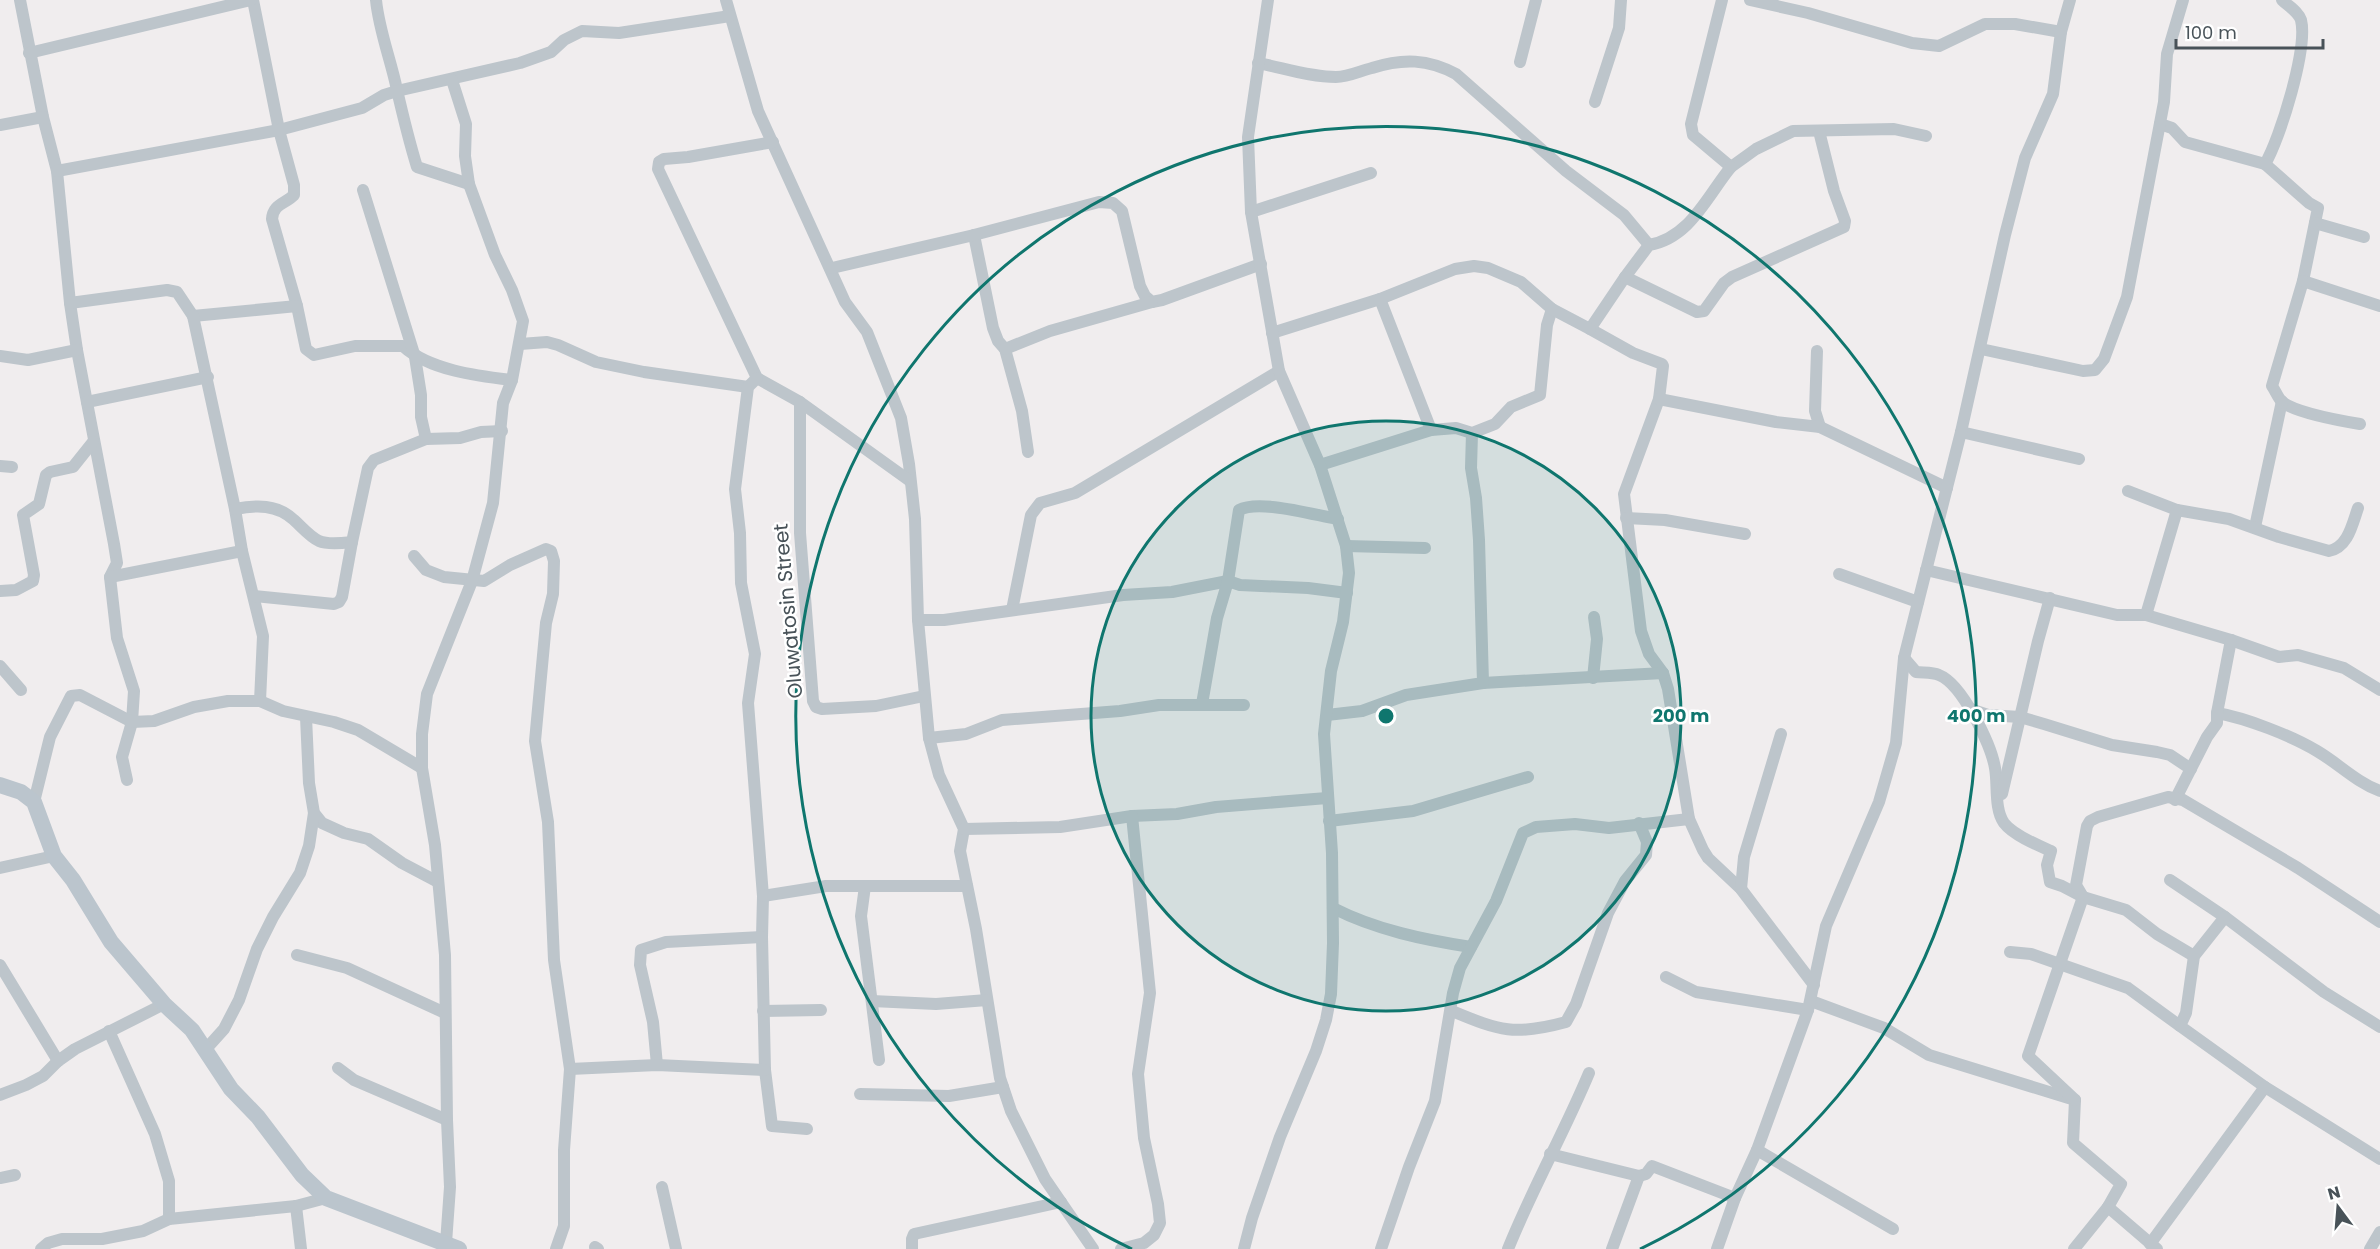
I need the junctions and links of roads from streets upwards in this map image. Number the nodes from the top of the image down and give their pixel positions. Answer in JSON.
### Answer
{"nodes":[{"id":1,"x":20,"y":0,"type":"edge"},
{"id":2,"x":252,"y":0,"type":"edge"},
{"id":3,"x":376,"y":0,"type":"edge"},
{"id":4,"x":726,"y":0,"type":"edge"},
{"id":5,"x":1268,"y":0,"type":"edge"},
{"id":6,"x":1536,"y":0,"type":"edge"},
{"id":7,"x":1621,"y":0,"type":"edge"},
{"id":8,"x":1722,"y":0,"type":"edge"},
{"id":9,"x":1753,"y":0,"type":"edge"},
{"id":10,"x":2070,"y":0,"type":"edge"},
{"id":11,"x":2183,"y":0,"type":"edge"},
{"id":12,"x":2282,"y":0,"type":"edge"},
{"id":13,"x":730,"y":15,"type":"junction"},
{"id":14,"x":2061,"y":32,"type":"junction"},
{"id":15,"x":29,"y":53,"type":"junction"},
{"id":16,"x":1520,"y":62,"type":"dead end"},
{"id":17,"x":1258,"y":63,"type":"junction"},
{"id":18,"x":452,"y":80,"type":"junction"},
{"id":19,"x":397,"y":91,"type":"junction"},
{"id":20,"x":1595,"y":102,"type":"dead end"},
{"id":21,"x":43,"y":117,"type":"junction"},
{"id":22,"x":2160,"y":124,"type":"junction"},
{"id":23,"x":0,"y":125,"type":"edge"},
{"id":24,"x":279,"y":130,"type":"junction"},
{"id":25,"x":1819,"y":131,"type":"junction"},
{"id":26,"x":1926,"y":136,"type":"dead end"},
{"id":27,"x":773,"y":142,"type":"junction"},
{"id":28,"x":2265,"y":164,"type":"junction"},
{"id":29,"x":1731,"y":167,"type":"junction"},
{"id":30,"x":57,"y":171,"type":"junction"},
{"id":31,"x":1371,"y":173,"type":"dead end"},
{"id":32,"x":469,"y":184,"type":"junction"},
{"id":33,"x":363,"y":190,"type":"dead end"},
{"id":34,"x":1251,"y":212,"type":"junction"},
{"id":35,"x":2315,"y":223,"type":"junction"},
{"id":36,"x":974,"y":236,"type":"junction"},
{"id":37,"x":2364,"y":237,"type":"dead end"},
{"id":38,"x":1649,"y":245,"type":"junction"},
{"id":39,"x":1261,"y":264,"type":"junction"},
{"id":40,"x":832,"y":268,"type":"junction"},
{"id":41,"x":1625,"y":277,"type":"junction"},
{"id":42,"x":2303,"y":281,"type":"junction"},
{"id":43,"x":1380,"y":299,"type":"junction"},
{"id":44,"x":1152,"y":302,"type":"junction"},
{"id":45,"x":70,"y":303,"type":"junction"},
{"id":46,"x":297,"y":306,"type":"junction"},
{"id":47,"x":2380,"y":306,"type":"edge"},
{"id":48,"x":1552,"y":309,"type":"junction"},
{"id":49,"x":193,"y":316,"type":"junction"},
{"id":50,"x":1590,"y":329,"type":"junction"},
{"id":51,"x":1272,"y":333,"type":"junction"},
{"id":52,"x":520,"y":344,"type":"junction"},
{"id":53,"x":1005,"y":349,"type":"junction"},
{"id":54,"x":77,"y":350,"type":"junction"},
{"id":55,"x":1981,"y":350,"type":"junction"},
{"id":56,"x":1817,"y":351,"type":"dead end"},
{"id":57,"x":0,"y":356,"type":"edge"},
{"id":58,"x":415,"y":357,"type":"junction"},
{"id":59,"x":1279,"y":371,"type":"junction"},
{"id":60,"x":208,"y":377,"type":"junction"},
{"id":61,"x":757,"y":378,"type":"junction"},
{"id":62,"x":512,"y":380,"type":"junction"},
{"id":63,"x":747,"y":387,"type":"junction"},
{"id":64,"x":1659,"y":399,"type":"junction"},
{"id":65,"x":2282,"y":401,"type":"junction"},
{"id":66,"x":87,"y":402,"type":"junction"},
{"id":67,"x":800,"y":402,"type":"junction"},
{"id":68,"x":2360,"y":424,"type":"dead end"},
{"id":69,"x":1820,"y":427,"type":"junction"},
{"id":70,"x":1431,"y":430,"type":"junction"},
{"id":71,"x":502,"y":431,"type":"junction"},
{"id":72,"x":1961,"y":432,"type":"junction"},
{"id":73,"x":1472,"y":434,"type":"junction"},
{"id":74,"x":426,"y":439,"type":"junction"},
{"id":75,"x":93,"y":442,"type":"junction"},
{"id":76,"x":1028,"y":452,"type":"dead end"},
{"id":77,"x":2079,"y":459,"type":"dead end"},
{"id":78,"x":1320,"y":465,"type":"junction"},
{"id":79,"x":910,"y":482,"type":"junction"},
{"id":80,"x":1947,"y":488,"type":"junction"},
{"id":81,"x":2128,"y":491,"type":"dead end"},
{"id":82,"x":2358,"y":508,"type":"dead end"},
{"id":83,"x":235,"y":509,"type":"junction"},
{"id":84,"x":2177,"y":510,"type":"junction"},
{"id":85,"x":1626,"y":518,"type":"junction"},
{"id":86,"x":1338,"y":519,"type":"junction"},
{"id":87,"x":2255,"y":527,"type":"junction"},
{"id":88,"x":1745,"y":534,"type":"dead end"},
{"id":89,"x":352,"y":542,"type":"junction"},
{"id":90,"x":1346,"y":546,"type":"junction"},
{"id":91,"x":1425,"y":548,"type":"dead end"},
{"id":92,"x":242,"y":551,"type":"junction"},
{"id":93,"x":414,"y":556,"type":"dead end"},
{"id":94,"x":1926,"y":570,"type":"junction"},
{"id":95,"x":1839,"y":574,"type":"dead end"},
{"id":96,"x":110,"y":577,"type":"junction"},
{"id":97,"x":472,"y":581,"type":"junction"},
{"id":98,"x":1228,"y":581,"type":"junction"},
{"id":99,"x":0,"y":591,"type":"edge"},
{"id":100,"x":1347,"y":594,"type":"junction"},
{"id":101,"x":254,"y":597,"type":"junction"},
{"id":102,"x":2050,"y":598,"type":"junction"},
{"id":103,"x":1918,"y":602,"type":"junction"},
{"id":104,"x":1012,"y":610,"type":"junction"},
{"id":105,"x":2146,"y":615,"type":"junction"},
{"id":106,"x":1594,"y":617,"type":"dead end"},
{"id":107,"x":918,"y":620,"type":"junction"},
{"id":108,"x":2231,"y":640,"type":"junction"},
{"id":109,"x":1904,"y":658,"type":"junction"},
{"id":110,"x":0,"y":666,"type":"edge"},
{"id":111,"x":1663,"y":673,"type":"junction"},
{"id":112,"x":1593,"y":678,"type":"junction"},
{"id":113,"x":1483,"y":683,"type":"junction"},
{"id":114,"x":21,"y":690,"type":"dead end"},
{"id":115,"x":2380,"y":690,"type":"edge"},
{"id":116,"x":924,"y":696,"type":"junction"},
{"id":117,"x":260,"y":700,"type":"junction"},
{"id":118,"x":1202,"y":704,"type":"junction"},
{"id":119,"x":1244,"y":705,"type":"dead end"},
{"id":120,"x":1970,"y":709,"type":"junction"},
{"id":121,"x":2217,"y":713,"type":"junction"},
{"id":122,"x":1327,"y":715,"type":"junction"},
{"id":123,"x":306,"y":717,"type":"junction"},
{"id":124,"x":2020,"y":717,"type":"junction"},
{"id":125,"x":132,"y":722,"type":"junction"},
{"id":126,"x":1780,"y":734,"type":"dead end"},
{"id":127,"x":929,"y":738,"type":"junction"},
{"id":128,"x":422,"y":768,"type":"junction"},
{"id":129,"x":2191,"y":769,"type":"junction"},
{"id":130,"x":1528,"y":777,"type":"dead end"},
{"id":131,"x":127,"y":780,"type":"dead end"},
{"id":132,"x":0,"y":785,"type":"edge"},
{"id":133,"x":2380,"y":791,"type":"edge"},
{"id":134,"x":1327,"y":798,"type":"junction"},
{"id":135,"x":2175,"y":800,"type":"junction"},
{"id":136,"x":34,"y":802,"type":"junction"},
{"id":137,"x":1999,"y":807,"type":"junction"},
{"id":138,"x":314,"y":813,"type":"junction"},
{"id":139,"x":1132,"y":816,"type":"junction"},
{"id":140,"x":1689,"y":819,"type":"junction"},
{"id":141,"x":1329,"y":821,"type":"junction"},
{"id":142,"x":1639,"y":823,"type":"junction"},
{"id":143,"x":964,"y":829,"type":"junction"},
{"id":144,"x":54,"y":856,"type":"junction"},
{"id":145,"x":0,"y":868,"type":"edge"},
{"id":146,"x":2170,"y":880,"type":"dead end"},
{"id":147,"x":438,"y":882,"type":"junction"},
{"id":148,"x":865,"y":886,"type":"junction"},
{"id":149,"x":967,"y":886,"type":"junction"},
{"id":150,"x":1741,"y":889,"type":"junction"},
{"id":151,"x":763,"y":897,"type":"junction"},
{"id":152,"x":2083,"y":897,"type":"junction"},
{"id":153,"x":1334,"y":908,"type":"junction"},
{"id":154,"x":2225,"y":917,"type":"junction"},
{"id":155,"x":2380,"y":922,"type":"edge"},
{"id":156,"x":762,"y":937,"type":"junction"},
{"id":157,"x":1471,"y":947,"type":"junction"},
{"id":158,"x":2010,"y":952,"type":"dead end"},
{"id":159,"x":297,"y":955,"type":"dead end"},
{"id":160,"x":2194,"y":956,"type":"junction"},
{"id":161,"x":2059,"y":964,"type":"junction"},
{"id":162,"x":0,"y":965,"type":"edge"},
{"id":163,"x":1666,"y":977,"type":"dead end"},
{"id":164,"x":1814,"y":985,"type":"junction"},
{"id":165,"x":872,"y":1000,"type":"junction"},
{"id":166,"x":987,"y":1000,"type":"junction"},
{"id":167,"x":164,"y":1004,"type":"junction"},
{"id":168,"x":1809,"y":1005,"type":"junction"},
{"id":169,"x":821,"y":1010,"type":"dead end"},
{"id":170,"x":763,"y":1011,"type":"junction"},
{"id":171,"x":1452,"y":1011,"type":"junction"},
{"id":172,"x":445,"y":1013,"type":"junction"},
{"id":173,"x":2180,"y":1026,"type":"junction"},
{"id":174,"x":2380,"y":1028,"type":"edge"},
{"id":175,"x":109,"y":1032,"type":"junction"},
{"id":176,"x":206,"y":1049,"type":"junction"},
{"id":177,"x":879,"y":1060,"type":"dead end"},
{"id":178,"x":58,"y":1061,"type":"junction"},
{"id":179,"x":657,"y":1065,"type":"junction"},
{"id":180,"x":338,"y":1068,"type":"dead end"},
{"id":181,"x":570,"y":1069,"type":"junction"},
{"id":182,"x":765,"y":1070,"type":"junction"},
{"id":183,"x":1589,"y":1073,"type":"dead end"},
{"id":184,"x":1003,"y":1086,"type":"junction"},
{"id":185,"x":2265,"y":1087,"type":"junction"},
{"id":186,"x":860,"y":1094,"type":"dead end"},
{"id":187,"x":0,"y":1095,"type":"edge"},
{"id":188,"x":2074,"y":1100,"type":"junction"},
{"id":189,"x":447,"y":1119,"type":"junction"},
{"id":190,"x":807,"y":1129,"type":"dead end"},
{"id":191,"x":1757,"y":1150,"type":"junction"},
{"id":192,"x":1550,"y":1154,"type":"junction"},
{"id":193,"x":2380,"y":1159,"type":"edge"},
{"id":194,"x":15,"y":1175,"type":"dead end"},
{"id":195,"x":1639,"y":1176,"type":"junction"},
{"id":196,"x":0,"y":1178,"type":"edge"},
{"id":197,"x":662,"y":1187,"type":"dead end"},
{"id":198,"x":326,"y":1198,"type":"junction"},
{"id":199,"x":1735,"y":1198,"type":"junction"},
{"id":200,"x":1061,"y":1202,"type":"junction"},
{"id":201,"x":296,"y":1206,"type":"junction"},
{"id":202,"x":2108,"y":1207,"type":"junction"},
{"id":203,"x":169,"y":1219,"type":"junction"},
{"id":204,"x":1893,"y":1229,"type":"dead end"},
{"id":205,"x":2380,"y":1232,"type":"edge"},
{"id":206,"x":453,"y":1246,"type":"edge"},
{"id":207,"x":2154,"y":1246,"type":"edge"},
{"id":208,"x":41,"y":1249,"type":"edge"},
{"id":209,"x":301,"y":1249,"type":"edge"},
{"id":210,"x":556,"y":1249,"type":"edge"},
{"id":211,"x":676,"y":1249,"type":"edge"},
{"id":212,"x":912,"y":1249,"type":"edge"},
{"id":213,"x":1093,"y":1249,"type":"edge"},
{"id":214,"x":1121,"y":1249,"type":"edge"},
{"id":215,"x":1244,"y":1249,"type":"edge"},
{"id":216,"x":1381,"y":1249,"type":"edge"},
{"id":217,"x":1508,"y":1249,"type":"edge"},
{"id":218,"x":1612,"y":1249,"type":"edge"},
{"id":219,"x":1717,"y":1249,"type":"edge"},
{"id":220,"x":2074,"y":1249,"type":"edge"},
{"id":221,"x":2370,"y":1249,"type":"edge"}],
"edges":[{"from":1,"to":15,"type":"street"},
{"from":2,"to":15,"type":"street"},
{"from":2,"to":24,"type":"street"},
{"from":3,"to":19,"type":"street"},
{"from":4,"to":13,"type":"street"},
{"from":5,"to":17,"type":"street"},
{"from":6,"to":16,"type":"street"},
{"from":7,"to":20,"type":"street"},
{"from":8,"to":29,"type":"street"},
{"from":9,"to":14,"type":"street"},
{"from":10,"to":14,"type":"street"},
{"from":11,"to":22,"type":"street"},
{"from":12,"to":28,"type":"street"},
{"from":13,"to":18,"type":"street"},
{"from":13,"to":27,"type":"street"},
{"from":14,"to":55,"type":"street"},
{"from":15,"to":21,"type":"street"},
{"from":17,"to":34,"type":"street"},
{"from":17,"to":38,"type":"street"},
{"from":18,"to":19,"type":"street"},
{"from":18,"to":32,"type":"street"},
{"from":19,"to":24,"type":"street"},
{"from":19,"to":32,"type":"street"},
{"from":21,"to":23,"type":"street"},
{"from":21,"to":30,"type":"street"},
{"from":22,"to":28,"type":"street"},
{"from":22,"to":55,"type":"street"},
{"from":24,"to":30,"type":"street"},
{"from":24,"to":46,"type":"street"},
{"from":25,"to":26,"type":"street"},
{"from":25,"to":29,"type":"street"},
{"from":25,"to":41,"type":"street"},
{"from":27,"to":40,"type":"street"},
{"from":27,"to":61,"type":"street"},
{"from":28,"to":35,"type":"street"},
{"from":29,"to":38,"type":"street"},
{"from":30,"to":45,"type":"street"},
{"from":31,"to":34,"type":"street"},
{"from":32,"to":52,"type":"street"},
{"from":33,"to":58,"type":"street"},
{"from":34,"to":39,"type":"street"},
{"from":35,"to":37,"type":"street"},
{"from":35,"to":42,"type":"street"},
{"from":36,"to":40,"type":"street"},
{"from":36,"to":44,"type":"street"},
{"from":36,"to":53,"type":"street"},
{"from":38,"to":41,"type":"street"},
{"from":39,"to":44,"type":"street"},
{"from":39,"to":51,"type":"street"},
{"from":40,"to":79,"type":"street"},
{"from":41,"to":50,"type":"street"},
{"from":42,"to":47,"type":"street"},
{"from":42,"to":65,"type":"street"},
{"from":43,"to":48,"type":"street"},
{"from":43,"to":51,"type":"street"},
{"from":43,"to":70,"type":"street"},
{"from":44,"to":53,"type":"street"},
{"from":45,"to":49,"type":"street"},
{"from":45,"to":54,"type":"street"},
{"from":46,"to":49,"type":"street"},
{"from":46,"to":58,"type":"street"},
{"from":48,"to":50,"type":"street"},
{"from":48,"to":73,"type":"street"},
{"from":49,"to":60,"type":"street"},
{"from":50,"to":64,"type":"street"},
{"from":51,"to":59,"type":"street"},
{"from":52,"to":62,"type":"street"},
{"from":52,"to":63,"type":"street"},
{"from":53,"to":76,"type":"street"},
{"from":54,"to":57,"type":"street"},
{"from":54,"to":66,"type":"street"},
{"from":55,"to":72,"type":"street"},
{"from":56,"to":69,"type":"street"},
{"from":58,"to":62,"type":"street"},
{"from":58,"to":74,"type":"street"},
{"from":59,"to":78,"type":"street"},
{"from":59,"to":104,"type":"street"},
{"from":60,"to":66,"type":"street"},
{"from":60,"to":83,"type":"street"},
{"from":61,"to":63,"type":"street"},
{"from":61,"to":67,"type":"street"},
{"from":62,"to":71,"type":"street"},
{"from":63,"to":151,"type":"street"},
{"from":64,"to":69,"type":"street"},
{"from":64,"to":85,"type":"street"},
{"from":65,"to":68,"type":"street"},
{"from":65,"to":87,"type":"street"},
{"from":66,"to":75,"type":"street"},
{"from":67,"to":79,"type":"street"},
{"from":67,"to":116,"type":"street","name":"Oluwatosin Street"},
{"from":69,"to":80,"type":"street"},
{"from":70,"to":73,"type":"street"},
{"from":70,"to":78,"type":"street"},
{"from":71,"to":74,"type":"street"},
{"from":71,"to":97,"type":"street"},
{"from":72,"to":77,"type":"street"},
{"from":72,"to":80,"type":"street"},
{"from":73,"to":113,"type":"street"},
{"from":74,"to":89,"type":"street"},
{"from":75,"to":96,"type":"street"},
{"from":75,"to":99,"type":"street"},
{"from":78,"to":86,"type":"street"},
{"from":79,"to":107,"type":"street"},
{"from":80,"to":94,"type":"street"},
{"from":81,"to":84,"type":"street"},
{"from":82,"to":87,"type":"street"},
{"from":83,"to":89,"type":"street"},
{"from":83,"to":92,"type":"street"},
{"from":84,"to":87,"type":"street"},
{"from":84,"to":105,"type":"street"},
{"from":85,"to":88,"type":"street"},
{"from":85,"to":111,"type":"street"},
{"from":86,"to":90,"type":"street"},
{"from":86,"to":98,"type":"street"},
{"from":89,"to":101,"type":"street"},
{"from":90,"to":91,"type":"street"},
{"from":90,"to":100,"type":"street"},
{"from":92,"to":96,"type":"street"},
{"from":92,"to":101,"type":"street"},
{"from":93,"to":97,"type":"street"},
{"from":94,"to":102,"type":"street"},
{"from":94,"to":103,"type":"street"},
{"from":95,"to":103,"type":"street"},
{"from":96,"to":125,"type":"street"},
{"from":97,"to":128,"type":"street"},
{"from":97,"to":181,"type":"street"},
{"from":98,"to":100,"type":"street"},
{"from":98,"to":104,"type":"street"},
{"from":98,"to":118,"type":"street"},
{"from":100,"to":122,"type":"street"},
{"from":101,"to":117,"type":"street"},
{"from":102,"to":105,"type":"street"},
{"from":102,"to":124,"type":"street"},
{"from":103,"to":109,"type":"street"},
{"from":104,"to":107,"type":"street"},
{"from":105,"to":108,"type":"street"},
{"from":106,"to":112,"type":"street"},
{"from":107,"to":116,"type":"street"},
{"from":108,"to":115,"type":"street"},
{"from":108,"to":121,"type":"street"},
{"from":109,"to":120,"type":"street"},
{"from":109,"to":164,"type":"street"},
{"from":110,"to":114,"type":"street"},
{"from":111,"to":112,"type":"street"},
{"from":111,"to":140,"type":"street"},
{"from":112,"to":113,"type":"street"},
{"from":113,"to":122,"type":"street"},
{"from":116,"to":127,"type":"street"},
{"from":117,"to":123,"type":"street"},
{"from":117,"to":125,"type":"street"},
{"from":118,"to":119,"type":"street"},
{"from":118,"to":127,"type":"street"},
{"from":120,"to":124,"type":"street"},
{"from":120,"to":137,"type":"street"},
{"from":121,"to":129,"type":"street"},
{"from":121,"to":133,"type":"street"},
{"from":122,"to":134,"type":"street"},
{"from":123,"to":128,"type":"street"},
{"from":123,"to":138,"type":"street"},
{"from":124,"to":129,"type":"street"},
{"from":124,"to":137,"type":"street"},
{"from":125,"to":131,"type":"street"},
{"from":125,"to":136,"type":"street"},
{"from":126,"to":150,"type":"street"},
{"from":127,"to":143,"type":"street"},
{"from":128,"to":147,"type":"street"},
{"from":129,"to":135,"type":"street"},
{"from":130,"to":141,"type":"street"},
{"from":132,"to":136,"type":"street"},
{"from":134,"to":139,"type":"street"},
{"from":134,"to":141,"type":"street"},
{"from":135,"to":152,"type":"street"},
{"from":135,"to":155,"type":"street"},
{"from":136,"to":144,"type":"street"},
{"from":137,"to":152,"type":"street"},
{"from":138,"to":147,"type":"street"},
{"from":138,"to":176,"type":"street"},
{"from":139,"to":143,"type":"street"},
{"from":139,"to":214,"type":"street"},
{"from":140,"to":142,"type":"street"},
{"from":140,"to":150,"type":"street"},
{"from":141,"to":153,"type":"street"},
{"from":142,"to":157,"type":"street"},
{"from":142,"to":171,"type":"street"},
{"from":143,"to":149,"type":"street"},
{"from":144,"to":145,"type":"street"},
{"from":144,"to":167,"type":"street"},
{"from":146,"to":154,"type":"street"},
{"from":147,"to":172,"type":"street"},
{"from":148,"to":149,"type":"street"},
{"from":148,"to":151,"type":"street"},
{"from":148,"to":165,"type":"street"},
{"from":149,"to":166,"type":"street"},
{"from":150,"to":164,"type":"street"},
{"from":151,"to":156,"type":"street"},
{"from":152,"to":160,"type":"street"},
{"from":152,"to":161,"type":"street"},
{"from":153,"to":157,"type":"street"},
{"from":153,"to":215,"type":"street"},
{"from":154,"to":160,"type":"street"},
{"from":154,"to":174,"type":"street"},
{"from":156,"to":170,"type":"street"},
{"from":156,"to":179,"type":"street"},
{"from":157,"to":171,"type":"street"},
{"from":158,"to":161,"type":"street"},
{"from":159,"to":172,"type":"street"},
{"from":160,"to":173,"type":"street"},
{"from":161,"to":173,"type":"street"},
{"from":161,"to":188,"type":"street"},
{"from":162,"to":178,"type":"street"},
{"from":163,"to":168,"type":"street"},
{"from":164,"to":168,"type":"street"},
{"from":165,"to":166,"type":"street"},
{"from":165,"to":177,"type":"street"},
{"from":166,"to":184,"type":"street"},
{"from":167,"to":175,"type":"street"},
{"from":167,"to":176,"type":"street"},
{"from":168,"to":188,"type":"street"},
{"from":168,"to":191,"type":"street"},
{"from":169,"to":170,"type":"street"},
{"from":170,"to":182,"type":"street"},
{"from":171,"to":216,"type":"street"},
{"from":172,"to":189,"type":"street"},
{"from":173,"to":185,"type":"street"},
{"from":175,"to":178,"type":"street"},
{"from":175,"to":203,"type":"street"},
{"from":176,"to":198,"type":"street"},
{"from":178,"to":187,"type":"street"},
{"from":179,"to":181,"type":"street"},
{"from":179,"to":182,"type":"street"},
{"from":180,"to":189,"type":"street"},
{"from":181,"to":210,"type":"street"},
{"from":182,"to":190,"type":"street"},
{"from":183,"to":192,"type":"street"},
{"from":184,"to":186,"type":"street"},
{"from":184,"to":200,"type":"street"},
{"from":185,"to":193,"type":"street"},
{"from":185,"to":207,"type":"street"},
{"from":188,"to":202,"type":"street"},
{"from":189,"to":206,"type":"street"},
{"from":191,"to":199,"type":"street"},
{"from":191,"to":204,"type":"street"},
{"from":192,"to":195,"type":"street"},
{"from":192,"to":217,"type":"street"},
{"from":194,"to":196,"type":"street"},
{"from":195,"to":199,"type":"street"},
{"from":195,"to":218,"type":"street"},
{"from":197,"to":211,"type":"street"},
{"from":198,"to":201,"type":"street"},
{"from":198,"to":206,"type":"street"},
{"from":199,"to":219,"type":"street"},
{"from":200,"to":212,"type":"street"},
{"from":200,"to":213,"type":"street"},
{"from":201,"to":203,"type":"street"},
{"from":201,"to":209,"type":"street"},
{"from":202,"to":207,"type":"street"},
{"from":202,"to":220,"type":"street"},
{"from":203,"to":208,"type":"street"},
{"from":205,"to":221,"type":"street"}]}
